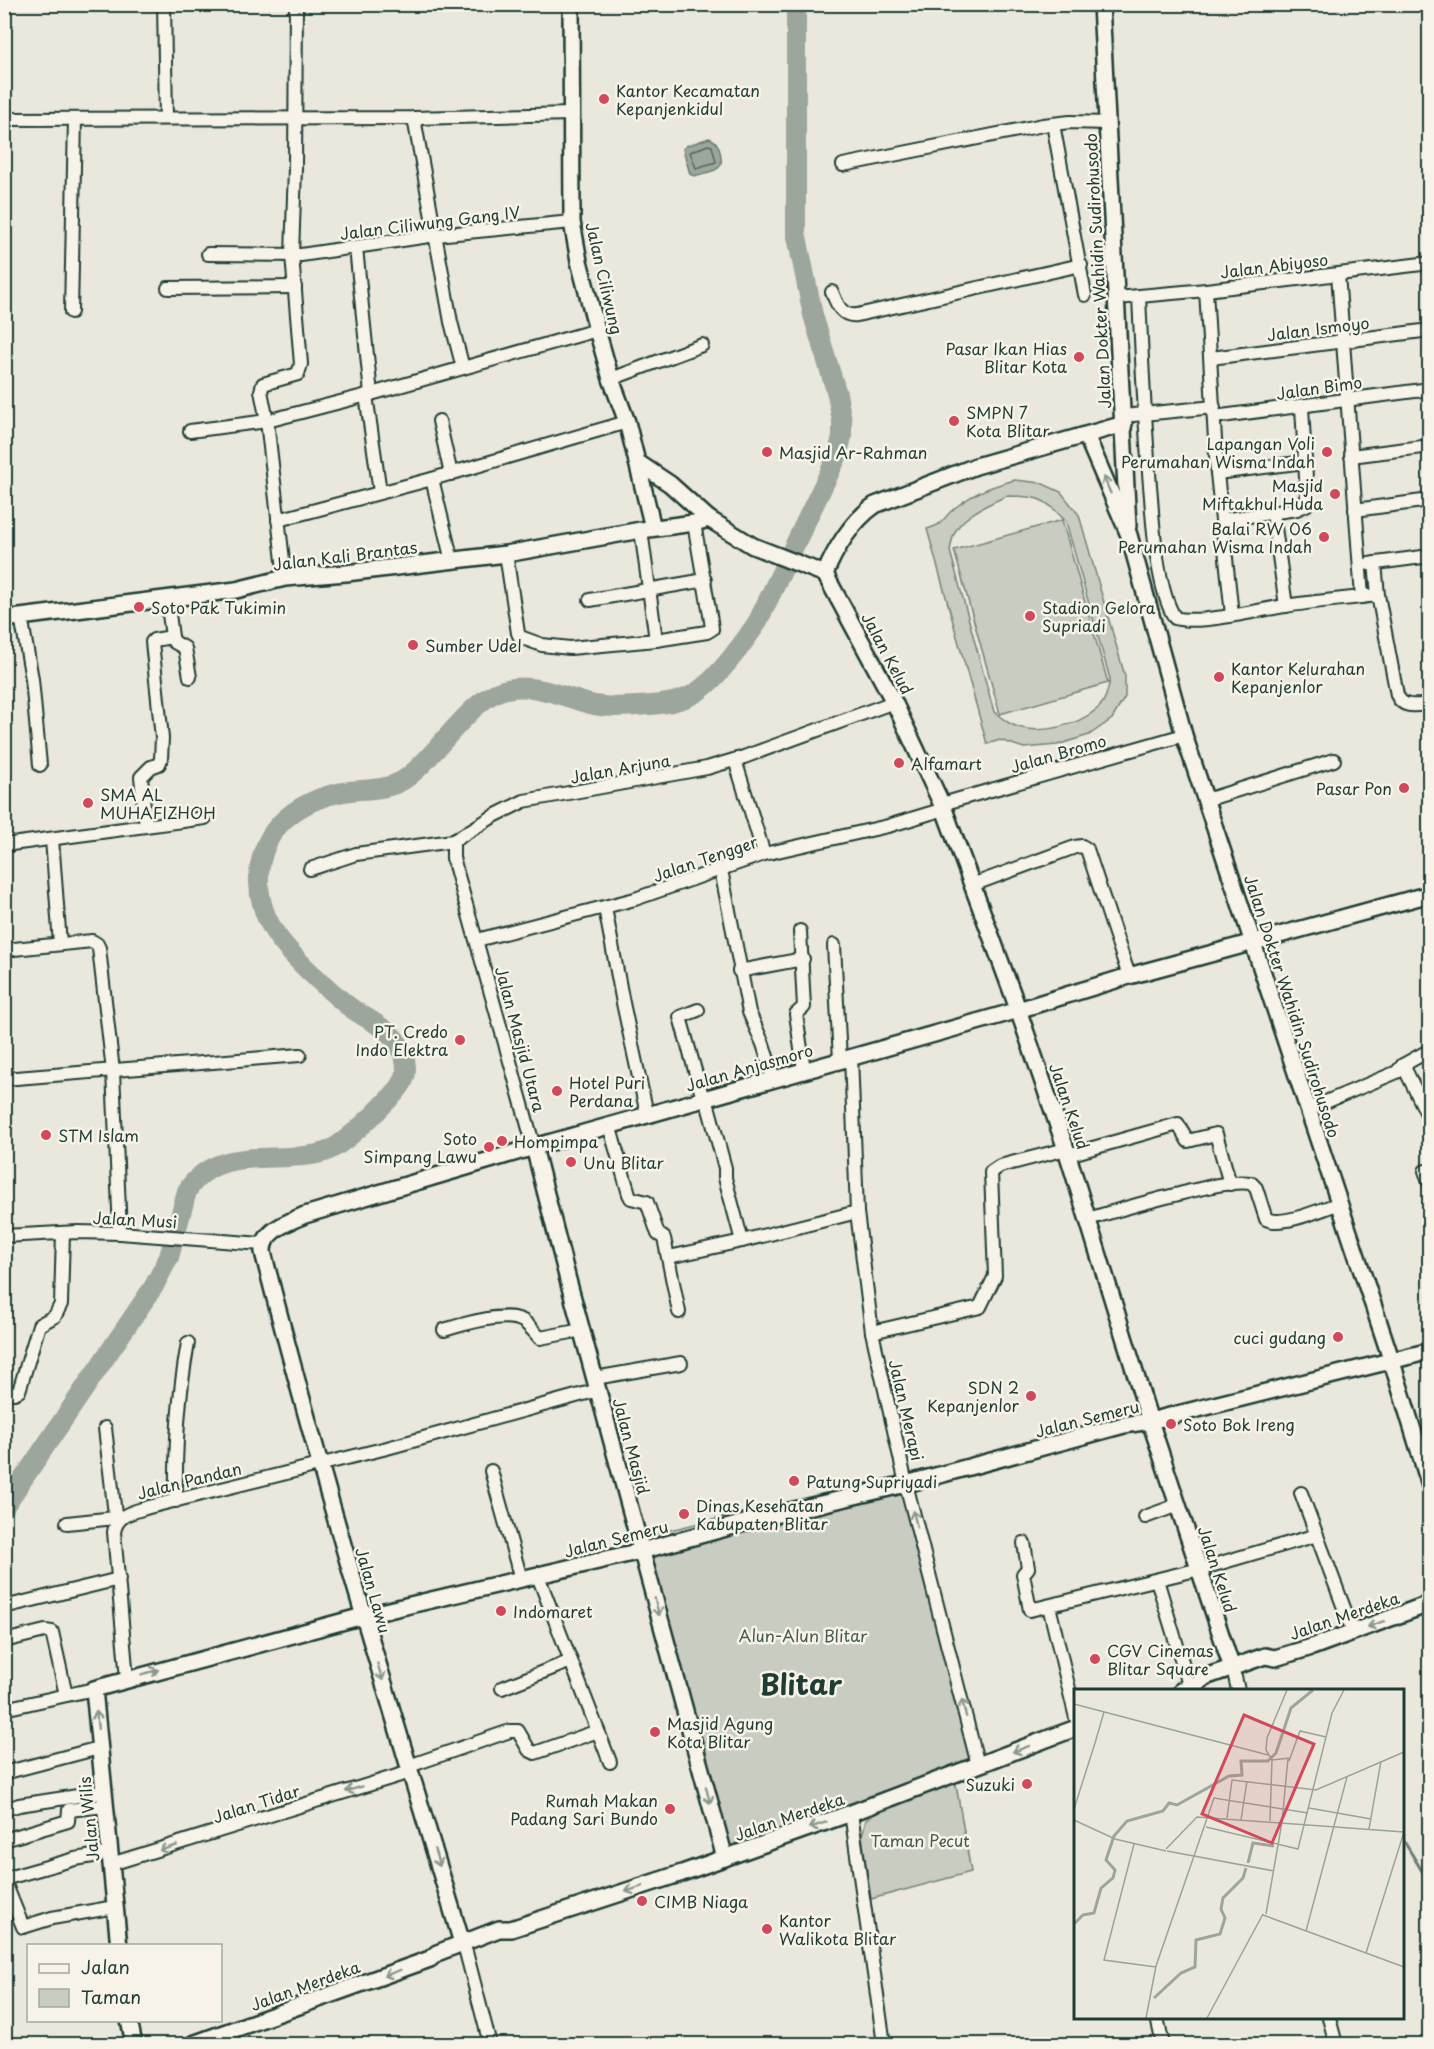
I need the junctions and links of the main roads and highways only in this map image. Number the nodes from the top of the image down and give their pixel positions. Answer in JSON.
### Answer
{"nodes":[{"id":1,"x":570,"y":4,"type":"edge"},
{"id":2,"x":1101,"y":4,"type":"edge"},
{"id":3,"x":1124,"y":419,"type":"junction"},
{"id":4,"x":1086,"y":435,"type":"junction"},
{"id":5,"x":637,"y":462,"type":"junction"},
{"id":6,"x":709,"y":519,"type":"junction"},
{"id":7,"x":647,"y":529,"type":"junction"},
{"id":8,"x":1129,"y":535,"type":"junction"},
{"id":9,"x":820,"y":572,"type":"junction"},
{"id":10,"x":4,"y":619,"type":"edge"},
{"id":11,"x":1430,"y":894,"type":"edge"},
{"id":12,"x":1254,"y":942,"type":"junction"},
{"id":13,"x":1018,"y":1010,"type":"junction"},
{"id":14,"x":534,"y":1147,"type":"junction"},
{"id":15,"x":262,"y":1244,"type":"joint"},
{"id":16,"x":1430,"y":1351,"type":"edge"},
{"id":17,"x":1392,"y":1362,"type":"junction"},
{"id":18,"x":1150,"y":1421,"type":"junction"},
{"id":19,"x":1430,"y":1486,"type":"edge"},
{"id":20,"x":642,"y":1551,"type":"junction"},
{"id":21,"x":1428,"y":1604,"type":"edge"},
{"id":22,"x":363,"y":1616,"type":"junction"},
{"id":23,"x":1235,"y":1678,"type":"edge"},
{"id":24,"x":1189,"y":1688,"type":"edge"},
{"id":25,"x":94,"y":1689,"type":"joint"},
{"id":26,"x":1074,"y":1729,"type":"edge"},
{"id":27,"x":725,"y":1857,"type":"junction"},
{"id":28,"x":119,"y":1944,"type":"edge"},
{"id":29,"x":464,"y":1948,"type":"junction"},
{"id":30,"x":129,"y":2022,"type":"edge"},
{"id":31,"x":134,"y":2044,"type":"edge"},
{"id":32,"x":193,"y":2044,"type":"edge"}],
"edges":[{"from":1,"to":5,"type":"main road","name":"Jalan Ciliwung"},
{"from":2,"to":3,"type":"main road","name":"Jalan Dokter Wahidin Sudirohusodo"},
{"from":3,"to":4,"type":"main road"},
{"from":3,"to":8,"type":"main road","name":"Jalan Dokter Wahidin Sudirohusodo"},
{"from":8,"to":4,"type":"main road","name":"Jalan Dokter Wahidin Sudirohusodo","one_way":true},
{"from":4,"to":9,"type":"main road"},
{"from":5,"to":6,"type":"main road"},
{"from":5,"to":7,"type":"main road","name":"Jalan Ciliwung"},
{"from":6,"to":7,"type":"main road","name":"Jalan Kali Brantas"},
{"from":6,"to":9,"type":"main road"},
{"from":7,"to":10,"type":"main road","name":"Jalan Kali Brantas"},
{"from":8,"to":12,"type":"main road","name":"Jalan Dokter Wahidin Sudirohusodo"},
{"from":9,"to":13,"type":"main road","name":"Jalan Kelud"},
{"from":11,"to":12,"type":"main road","name":"Jalan Anjasmoro"},
{"from":12,"to":13,"type":"main road","name":"Jalan Anjasmoro"},
{"from":12,"to":17,"type":"main road","name":"Jalan Dokter Wahidin Sudirohusodo"},
{"from":13,"to":14,"type":"main road","name":"Jalan Anjasmoro"},
{"from":13,"to":18,"type":"main road","name":"Jalan Kelud"},
{"from":14,"to":15,"type":"main road","name":"Jalan Anjasmoro"},
{"from":14,"to":20,"type":"main road","name":"Jalan Masjid"},
{"from":15,"to":22,"type":"main road","name":"Jalan Lawu"},
{"from":16,"to":17,"type":"main road","name":"Jalan Semeru"},
{"from":17,"to":18,"type":"main road","name":"Jalan Semeru"},
{"from":17,"to":19,"type":"main road","name":"Jalan Dokter Wahidin Sudirohusodo"},
{"from":18,"to":20,"type":"main road","name":"Jalan Semeru"},
{"from":18,"to":23,"type":"main road","name":"Jalan Kelud"},
{"from":20,"to":22,"type":"main road","name":"Jalan Semeru"},
{"from":20,"to":27,"type":"main road","name":"Jalan Masjid","one_way":true},
{"from":21,"to":23,"type":"main road","name":"Jalan Merdeka","one_way":true},
{"from":25,"to":22,"type":"main road","name":"Jalan Semeru","one_way":true},
{"from":22,"to":29,"type":"main road","name":"Jalan Lawu","one_way":true},
{"from":23,"to":24,"type":"main road","name":"Jalan Merdeka"},
{"from":28,"to":25,"type":"main road","name":"Jalan Wilis","one_way":true},
{"from":26,"to":27,"type":"main road","name":"Jalan Merdeka","one_way":true},
{"from":27,"to":29,"type":"main road","name":"Jalan Merdeka","one_way":true},
{"from":29,"to":32,"type":"main road","name":"Jalan Merdeka","one_way":true},
{"from":30,"to":31,"type":"main road"}]}
